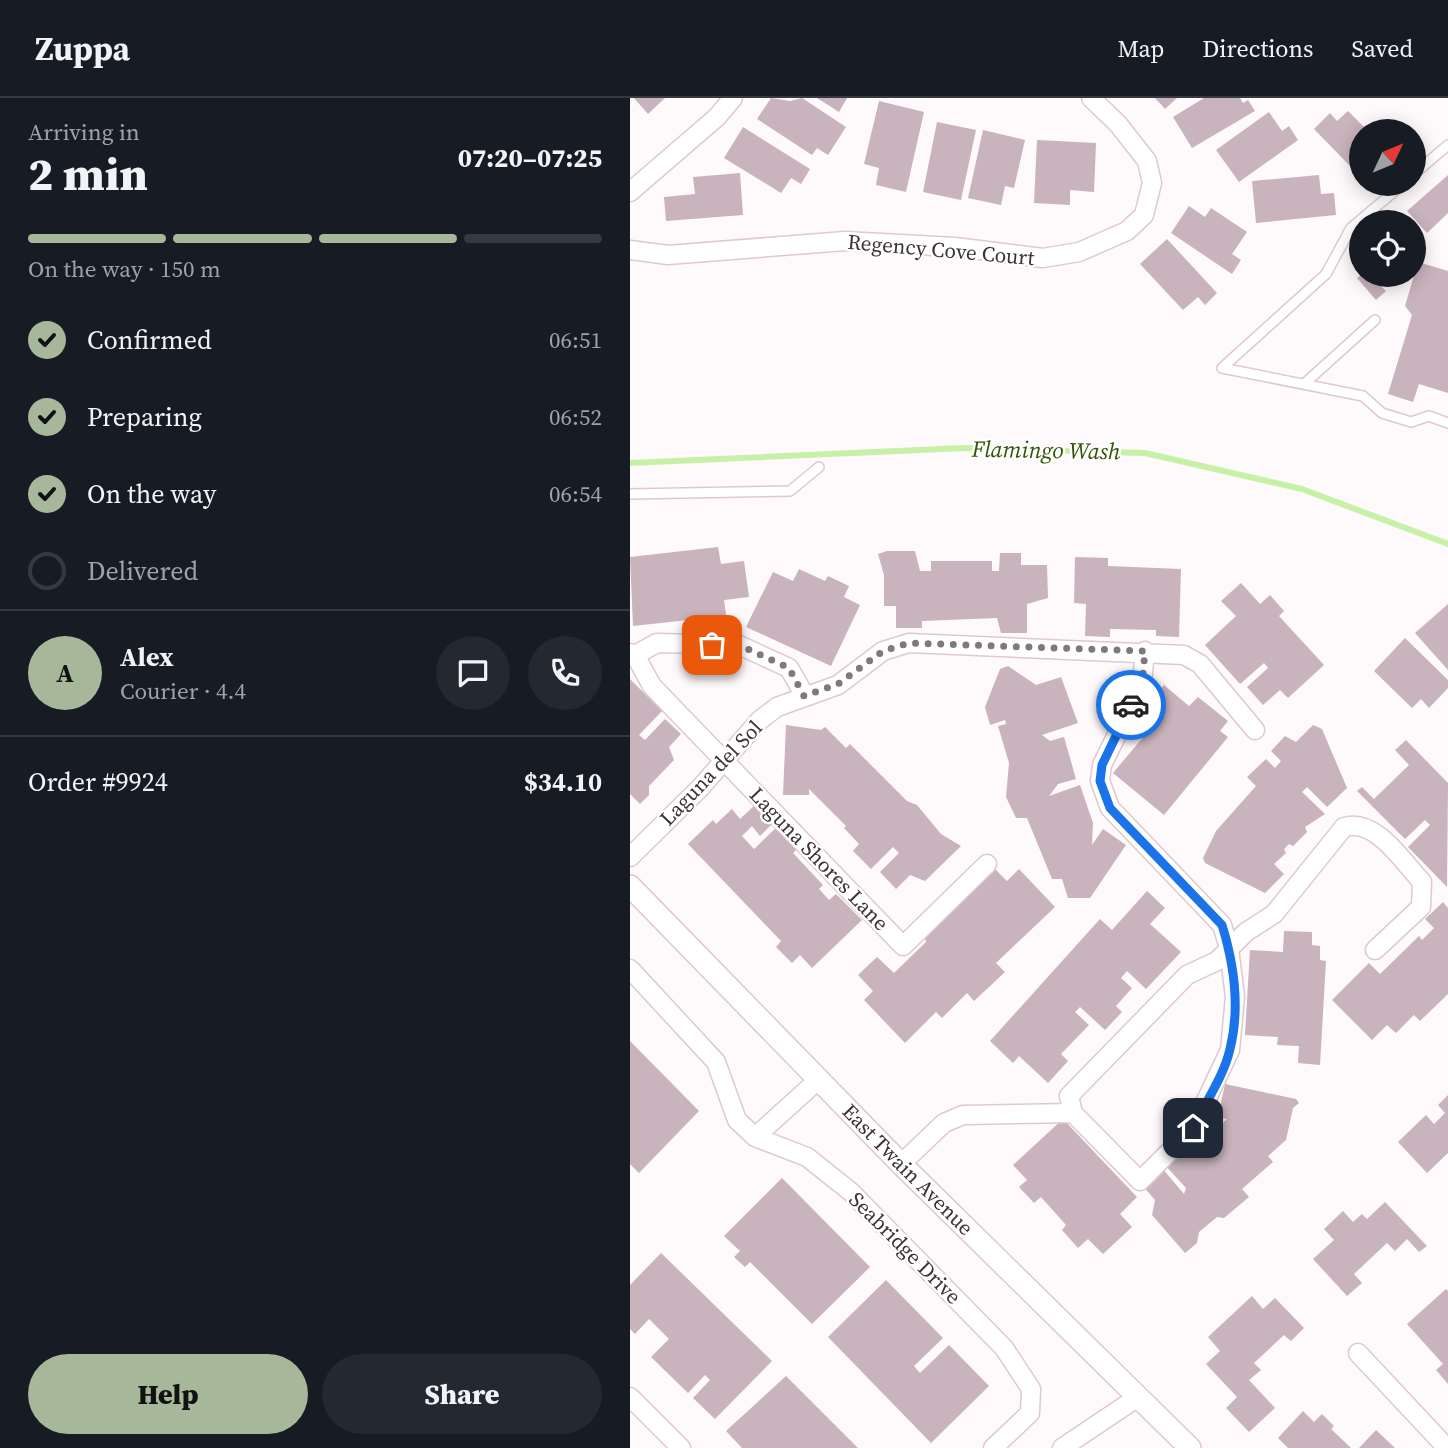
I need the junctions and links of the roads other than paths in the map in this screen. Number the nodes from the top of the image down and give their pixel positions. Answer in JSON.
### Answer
{"nodes":[{"id":1,"x":733,"y":98,"type":"edge"},
{"id":2,"x":1091,"y":98,"type":"edge"},
{"id":3,"x":1448,"y":145,"type":"edge"},
{"id":4,"x":1426,"y":164,"type":"edge"},
{"id":5,"x":630,"y":192,"type":"edge"},
{"id":6,"x":1389,"y":196,"type":"edge"},
{"id":7,"x":630,"y":250,"type":"edge"},
{"id":8,"x":1375,"y":320,"type":"dead end"},
{"id":9,"x":1304,"y":384,"type":"junction"},
{"id":10,"x":1448,"y":423,"type":"edge"},
{"id":11,"x":819,"y":467,"type":"dead end"},
{"id":12,"x":630,"y":494,"type":"edge"},
{"id":13,"x":1145,"y":651,"type":"junction"},
{"id":14,"x":633,"y":654,"type":"edge"},
{"id":15,"x":804,"y":696,"type":"junction"},
{"id":16,"x":1255,"y":730,"type":"dead end"},
{"id":17,"x":724,"y":761,"type":"junction"},
{"id":18,"x":630,"y":857,"type":"edge"},
{"id":19,"x":987,"y":864,"type":"dead end"},
{"id":20,"x":630,"y":887,"type":"edge"},
{"id":21,"x":1229,"y":948,"type":"junction"},
{"id":22,"x":1375,"y":950,"type":"dead end"},
{"id":23,"x":630,"y":970,"type":"edge"},
{"id":24,"x":818,"y":1080,"type":"junction"},
{"id":25,"x":1073,"y":1113,"type":"junction"},
{"id":26,"x":755,"y":1138,"type":"junction"},
{"id":27,"x":901,"y":1164,"type":"junction"},
{"id":28,"x":1358,"y":1353,"type":"dead end"},
{"id":29,"x":630,"y":1397,"type":"edge"},
{"id":30,"x":1138,"y":1397,"type":"junction"},
{"id":31,"x":681,"y":1448,"type":"edge"},
{"id":32,"x":993,"y":1448,"type":"edge"},
{"id":33,"x":1062,"y":1448,"type":"edge"},
{"id":34,"x":1190,"y":1448,"type":"edge"},
{"id":35,"x":1447,"y":1448,"type":"edge"}],
"edges":[{"from":1,"to":5,"type":"street"},
{"from":2,"to":7,"type":"street","name":"Regency Cove Court"},
{"from":3,"to":4,"type":"lane"},
{"from":6,"to":9,"type":"lane"},
{"from":8,"to":9,"type":"lane"},
{"from":9,"to":10,"type":"lane"},
{"from":11,"to":12,"type":"lane"},
{"from":13,"to":15,"type":"street","name":"Laguna del Sol"},
{"from":13,"to":16,"type":"street","name":"Laguna del Sol"},
{"from":13,"to":21,"type":"street"},
{"from":14,"to":15,"type":"street"},
{"from":14,"to":17,"type":"street","name":"Laguna Shores Lane"},
{"from":15,"to":17,"type":"street","name":"Laguna del Sol"},
{"from":17,"to":18,"type":"street","name":"Laguna del Sol"},
{"from":17,"to":19,"type":"street","name":"Laguna Shores Lane"},
{"from":20,"to":24,"type":"street","name":"East Twain Avenue"},
{"from":21,"to":22,"type":"street"},
{"from":21,"to":25,"type":"street"},
{"from":21,"to":25,"type":"street"},
{"from":23,"to":26,"type":"street"},
{"from":24,"to":26,"type":"street"},
{"from":24,"to":27,"type":"street","name":"East Twain Avenue"},
{"from":25,"to":27,"type":"street"},
{"from":26,"to":32,"type":"street","name":"Seabridge Drive"},
{"from":27,"to":30,"type":"street","name":"East Twain Avenue"},
{"from":28,"to":35,"type":"street"},
{"from":29,"to":31,"type":"street"},
{"from":30,"to":33,"type":"street"},
{"from":30,"to":34,"type":"street","name":"East Twain Avenue"}]}
